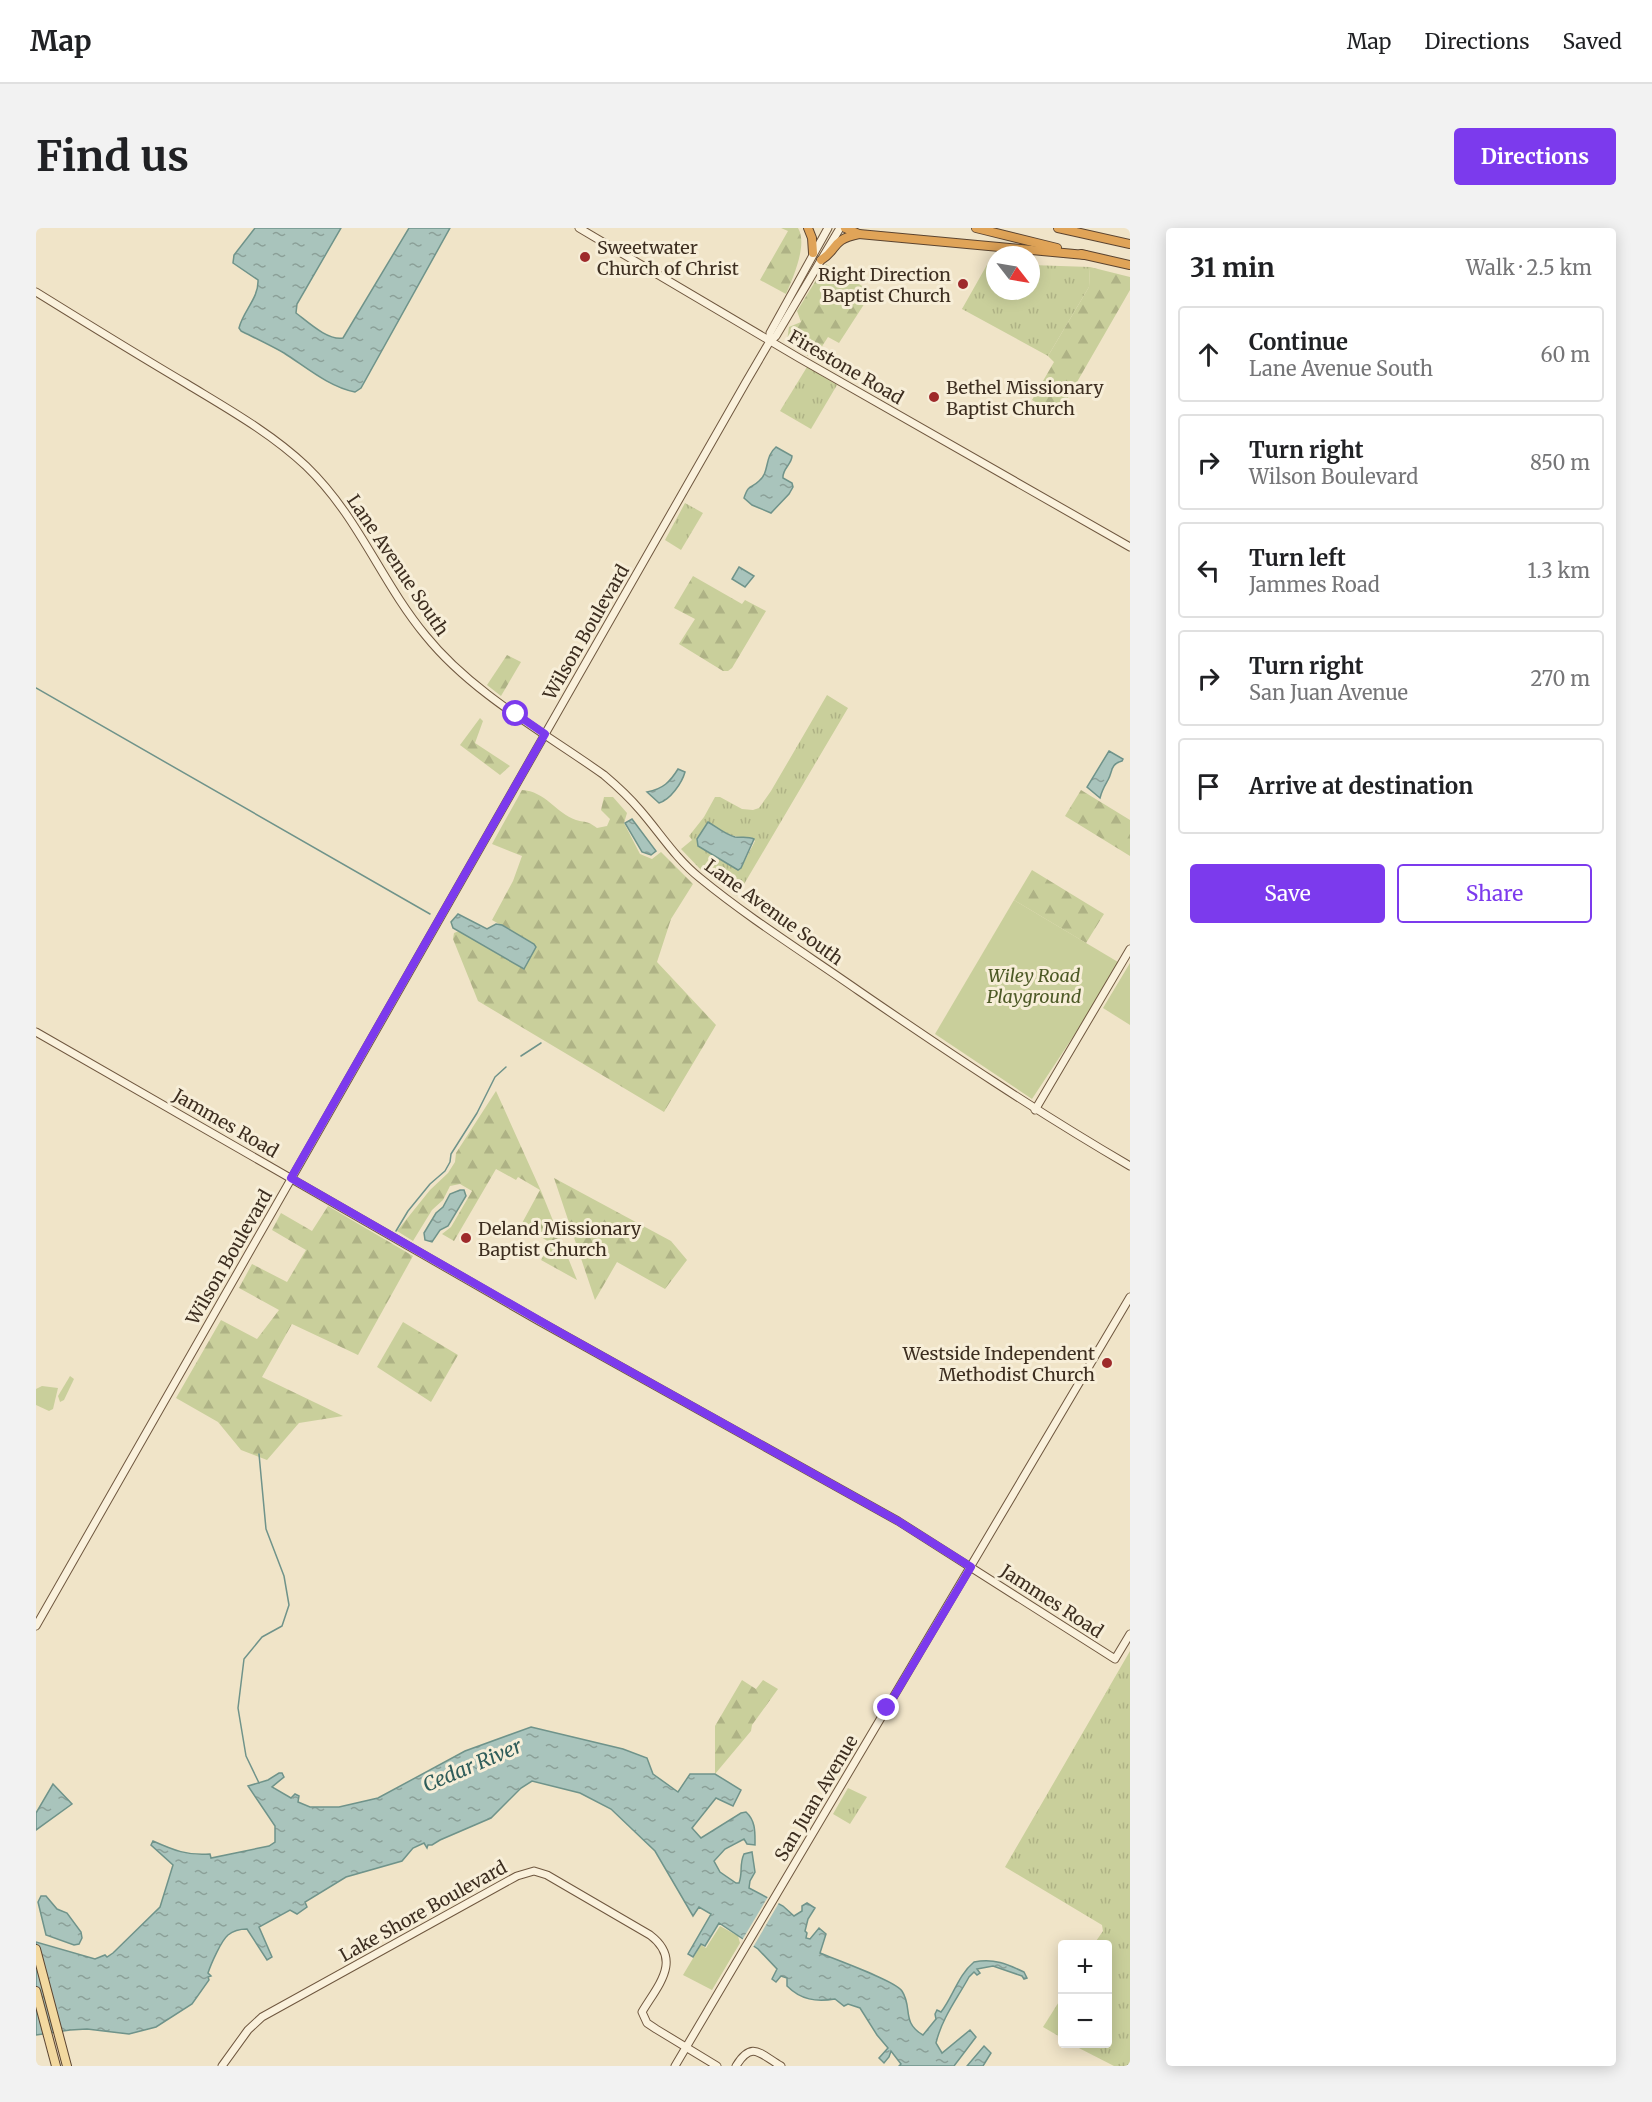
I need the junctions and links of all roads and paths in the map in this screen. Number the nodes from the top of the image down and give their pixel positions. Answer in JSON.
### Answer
{"nodes":[{"id":1,"x":579,"y":228,"type":"edge"},
{"id":2,"x":808,"y":228,"type":"edge"},
{"id":3,"x":828,"y":228,"type":"edge"},
{"id":4,"x":840,"y":228,"type":"edge"},
{"id":5,"x":845,"y":228,"type":"edge"},
{"id":6,"x":976,"y":228,"type":"edge"},
{"id":7,"x":1058,"y":228,"type":"edge"},
{"id":8,"x":1075,"y":228,"type":"edge"},
{"id":9,"x":859,"y":234,"type":"junction"},
{"id":10,"x":1095,"y":236,"type":"junction"},
{"id":11,"x":1130,"y":244,"type":"edge"},
{"id":12,"x":813,"y":254,"type":"junction"},
{"id":13,"x":1085,"y":255,"type":"junction"},
{"id":14,"x":821,"y":260,"type":"junction"},
{"id":15,"x":1130,"y":265,"type":"edge"},
{"id":16,"x":36,"y":291,"type":"edge"},
{"id":17,"x":770,"y":340,"type":"junction"},
{"id":18,"x":1130,"y":548,"type":"edge"},
{"id":19,"x":545,"y":734,"type":"junction"},
{"id":20,"x":1130,"y":949,"type":"edge"},
{"id":21,"x":36,"y":1032,"type":"edge"},
{"id":22,"x":1035,"y":1110,"type":"junction"},
{"id":23,"x":1130,"y":1166,"type":"edge"},
{"id":24,"x":291,"y":1178,"type":"junction"},
{"id":25,"x":1130,"y":1297,"type":"edge"},
{"id":26,"x":971,"y":1567,"type":"junction"},
{"id":27,"x":36,"y":1626,"type":"edge"},
{"id":28,"x":1130,"y":1634,"type":"edge"},
{"id":29,"x":36,"y":1949,"type":"edge"},
{"id":30,"x":36,"y":1991,"type":"edge"},
{"id":31,"x":686,"y":2047,"type":"junction"},
{"id":32,"x":56,"y":2066,"type":"edge"},
{"id":33,"x":67,"y":2066,"type":"edge"},
{"id":34,"x":222,"y":2066,"type":"edge"},
{"id":35,"x":675,"y":2066,"type":"edge"},
{"id":36,"x":717,"y":2066,"type":"edge"},
{"id":37,"x":736,"y":2066,"type":"edge"},
{"id":38,"x":781,"y":2066,"type":"edge"}],
"edges":[{"from":1,"to":17,"type":"street","name":"Firestone Road"},
{"from":2,"to":12,"type":"highway"},
{"from":3,"to":12,"type":"street","name":"Wilson Boulevard"},
{"from":4,"to":14,"type":"street","name":"Wilson Boulevard"},
{"from":5,"to":9,"type":"highway"},
{"from":6,"to":13,"type":"highway"},
{"from":7,"to":10,"type":"highway"},
{"from":8,"to":10,"type":"highway"},
{"from":9,"to":13,"type":"highway"},
{"from":9,"to":14,"type":"highway"},
{"from":10,"to":11,"type":"highway"},
{"from":12,"to":17,"type":"street","name":"Wilson Boulevard"},
{"from":13,"to":15,"type":"highway"},
{"from":14,"to":17,"type":"street","name":"Wilson Boulevard"},
{"from":16,"to":19,"type":"street","name":"Lane Avenue South"},
{"from":17,"to":18,"type":"street","name":"Firestone Road"},
{"from":17,"to":19,"type":"street","name":"Wilson Boulevard"},
{"from":19,"to":22,"type":"street","name":"Lane Avenue South"},
{"from":19,"to":24,"type":"street","name":"Wilson Boulevard"},
{"from":20,"to":22,"type":"street"},
{"from":21,"to":24,"type":"street","name":"Jammes Road"},
{"from":22,"to":23,"type":"street","name":"Lane Avenue South"},
{"from":24,"to":26,"type":"street","name":"Jammes Road"},
{"from":24,"to":27,"type":"street","name":"Wilson Boulevard"},
{"from":25,"to":26,"type":"street","name":"San Juan Avenue"},
{"from":26,"to":28,"type":"street","name":"Jammes Road"},
{"from":26,"to":31,"type":"street","name":"San Juan Avenue"},
{"from":29,"to":33,"type":"main road"},
{"from":30,"to":32,"type":"main road"},
{"from":31,"to":34,"type":"street","name":"Lake Shore Boulevard"},
{"from":31,"to":35,"type":"street","name":"San Juan Avenue"},
{"from":31,"to":36,"type":"street","name":"Lake Shore Boulevard"},
{"from":37,"to":38,"type":"street"}]}
